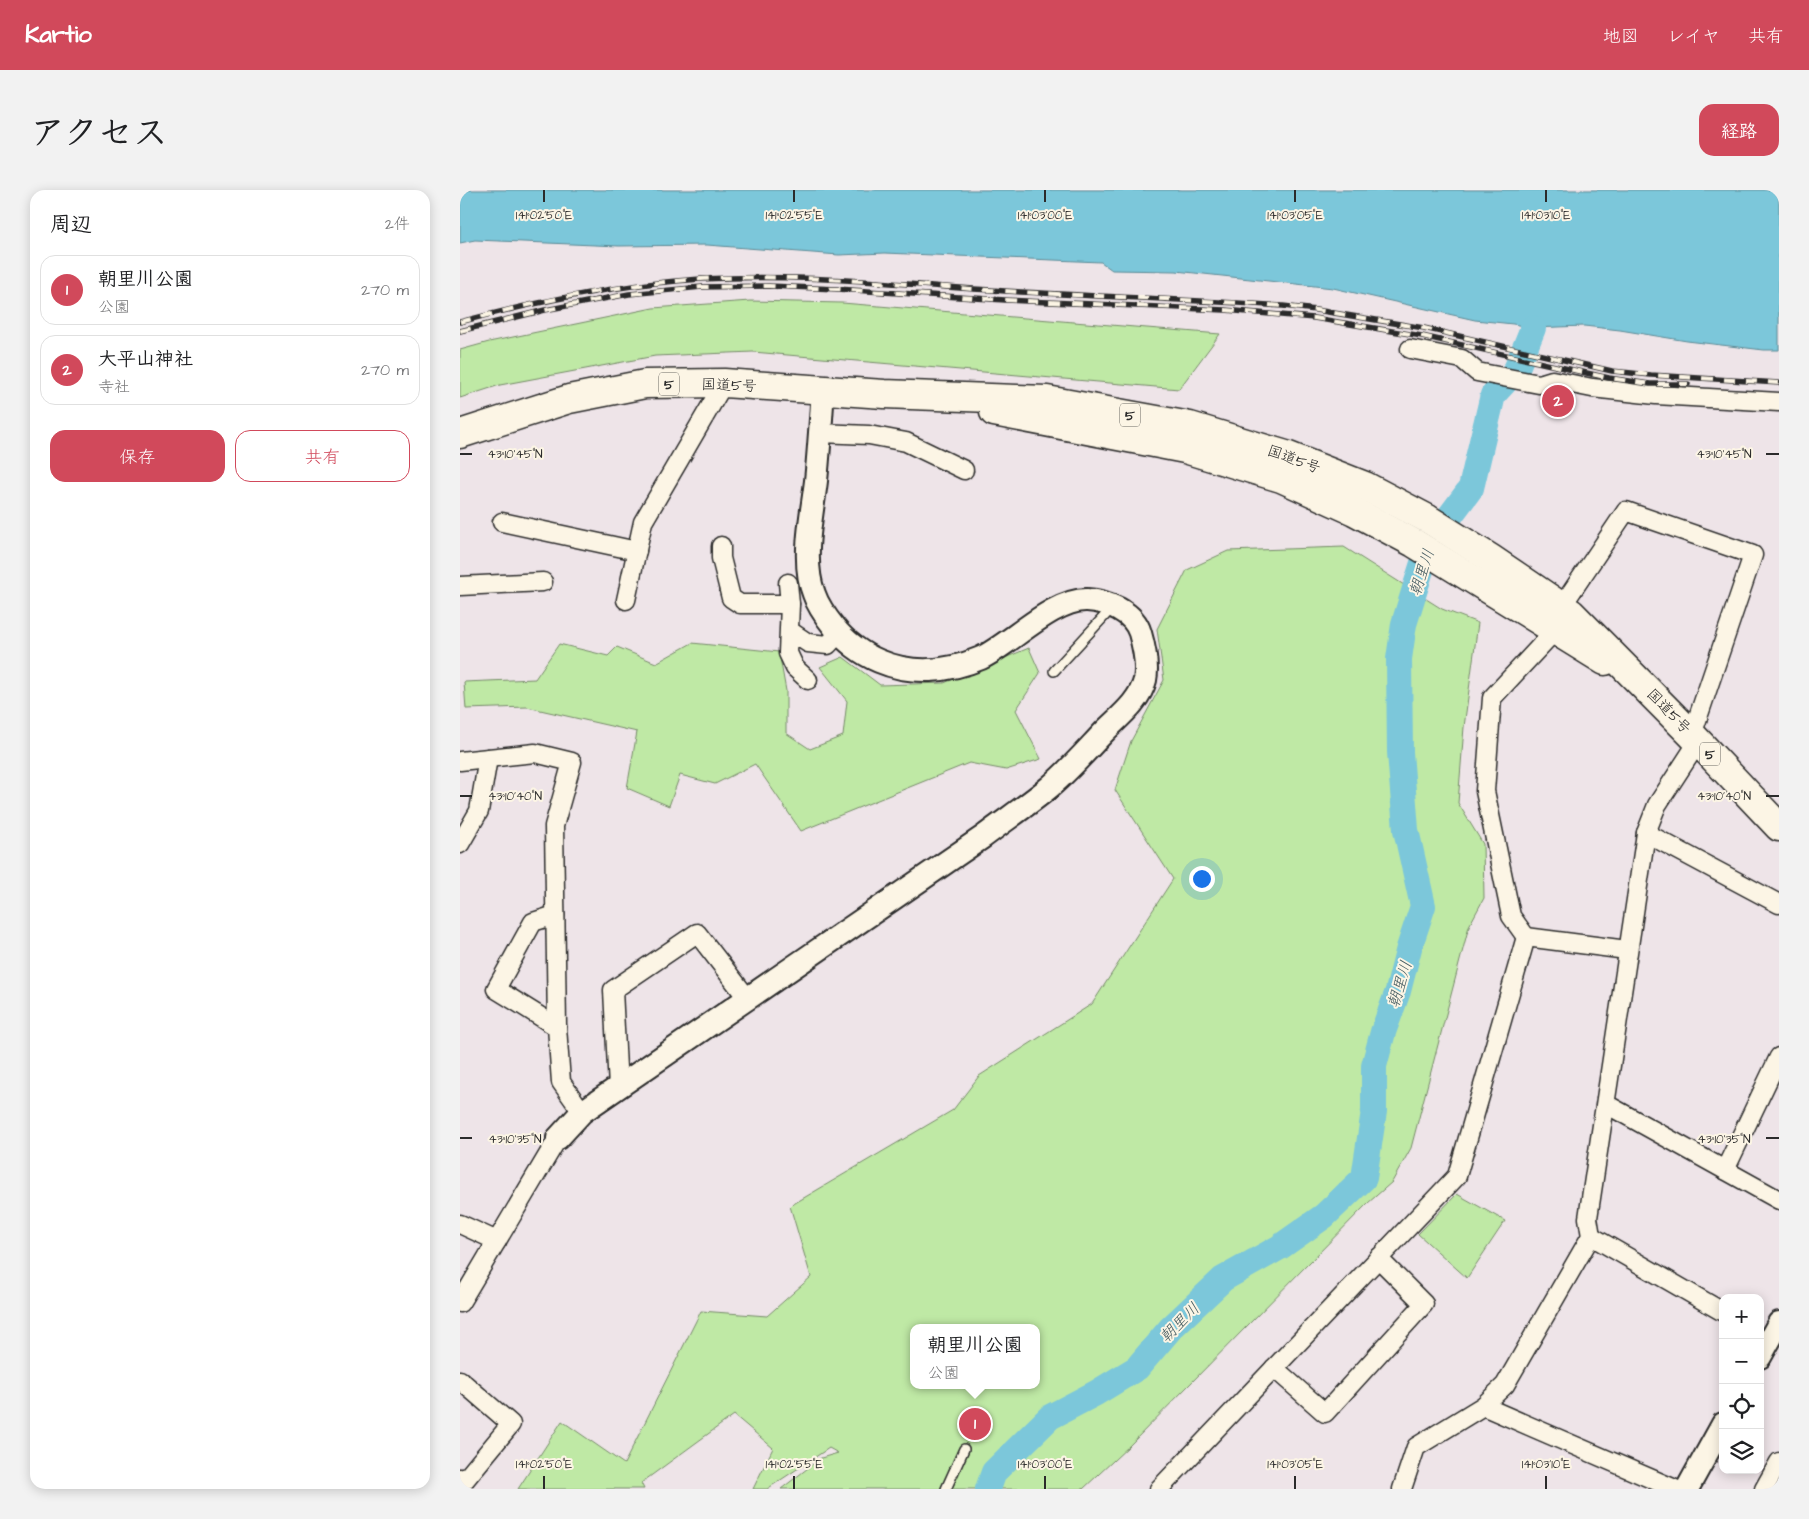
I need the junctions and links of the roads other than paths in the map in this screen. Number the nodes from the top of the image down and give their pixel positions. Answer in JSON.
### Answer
{"nodes":[{"id":1,"x":1410,"y":349,"type":"dead end"},
{"id":2,"x":724,"y":383,"type":"junction"},
{"id":3,"x":823,"y":389,"type":"junction"},
{"id":4,"x":1779,"y":402,"type":"edge"},
{"id":5,"x":820,"y":433,"type":"junction"},
{"id":6,"x":460,"y":434,"type":"edge"},
{"id":7,"x":1283,"y":467,"type":"junction"},
{"id":8,"x":964,"y":470,"type":"dead end"},
{"id":9,"x":502,"y":522,"type":"dead end"},
{"id":10,"x":721,"y":546,"type":"dead end"},
{"id":11,"x":637,"y":551,"type":"junction"},
{"id":12,"x":543,"y":582,"type":"dead end"},
{"id":13,"x":788,"y":583,"type":"dead end"},
{"id":14,"x":460,"y":586,"type":"edge"},
{"id":15,"x":626,"y":600,"type":"dead end"},
{"id":16,"x":790,"y":604,"type":"junction"},
{"id":17,"x":1114,"y":606,"type":"junction"},
{"id":18,"x":1563,"y":617,"type":"junction"},
{"id":19,"x":790,"y":631,"type":"junction"},
{"id":20,"x":840,"y":633,"type":"junction"},
{"id":21,"x":1054,"y":671,"type":"dead end"},
{"id":22,"x":808,"y":680,"type":"dead end"},
{"id":23,"x":1695,"y":738,"type":"junction"},
{"id":24,"x":488,"y":758,"type":"junction"},
{"id":25,"x":460,"y":760,"type":"edge"},
{"id":26,"x":1779,"y":827,"type":"edge"},
{"id":27,"x":1646,"y":833,"type":"junction"},
{"id":28,"x":460,"y":844,"type":"edge"},
{"id":29,"x":1779,"y":904,"type":"edge"},
{"id":30,"x":555,"y":915,"type":"junction"},
{"id":31,"x":1526,"y":936,"type":"junction"},
{"id":32,"x":1627,"y":950,"type":"junction"},
{"id":33,"x":748,"y":999,"type":"junction"},
{"id":34,"x":557,"y":1027,"type":"junction"},
{"id":35,"x":1778,"y":1061,"type":"edge"},
{"id":36,"x":618,"y":1088,"type":"junction"},
{"id":37,"x":1606,"y":1104,"type":"junction"},
{"id":38,"x":582,"y":1112,"type":"junction"},
{"id":39,"x":558,"y":1138,"type":"joint"},
{"id":40,"x":1725,"y":1170,"type":"junction"},
{"id":41,"x":1779,"y":1200,"type":"edge"},
{"id":42,"x":460,"y":1224,"type":"edge"},
{"id":43,"x":1591,"y":1236,"type":"junction"},
{"id":44,"x":497,"y":1241,"type":"junction"},
{"id":45,"x":1378,"y":1258,"type":"junction"},
{"id":46,"x":460,"y":1303,"type":"edge"},
{"id":47,"x":1719,"y":1310,"type":"edge"},
{"id":48,"x":1274,"y":1368,"type":"junction"},
{"id":49,"x":460,"y":1380,"type":"edge"},
{"id":50,"x":1483,"y":1406,"type":"junction"},
{"id":51,"x":1720,"y":1429,"type":"edge"},
{"id":52,"x":964,"y":1449,"type":"dead end"},
{"id":53,"x":1779,"y":1462,"type":"edge"},
{"id":54,"x":460,"y":1478,"type":"edge"},
{"id":55,"x":946,"y":1489,"type":"edge"},
{"id":56,"x":1159,"y":1489,"type":"edge"},
{"id":57,"x":1402,"y":1489,"type":"edge"},
{"id":58,"x":1676,"y":1489,"type":"edge"},
{"id":59,"x":1687,"y":1489,"type":"edge"},
{"id":60,"x":1764,"y":1489,"type":"edge"}],
"edges":[{"from":1,"to":4,"type":"street"},
{"from":2,"to":3,"type":"highway","name":"国道5号","number":"5"},
{"from":2,"to":6,"type":"highway","name":"国道5号","number":"5"},
{"from":2,"to":11,"type":"street"},
{"from":3,"to":5,"type":"street"},
{"from":3,"to":7,"type":"highway","name":"国道5号","number":"5"},
{"from":5,"to":8,"type":"street"},
{"from":5,"to":20,"type":"street"},
{"from":7,"to":18,"type":"highway","name":"国道5号","number":"5"},
{"from":7,"to":18,"type":"highway","name":"国道5号","number":"5"},
{"from":9,"to":11,"type":"street"},
{"from":10,"to":16,"type":"street"},
{"from":11,"to":15,"type":"street"},
{"from":12,"to":14,"type":"street"},
{"from":13,"to":16,"type":"street"},
{"from":16,"to":19,"type":"street"},
{"from":17,"to":20,"type":"street"},
{"from":17,"to":21,"type":"lane"},
{"from":17,"to":33,"type":"street"},
{"from":18,"to":23,"type":"highway","name":"国道5号","number":"5"},
{"from":18,"to":23,"type":"street"},
{"from":18,"to":31,"type":"street"},
{"from":19,"to":20,"type":"street"},
{"from":19,"to":22,"type":"street"},
{"from":23,"to":26,"type":"highway","name":"国道5号","number":"5"},
{"from":23,"to":27,"type":"street"},
{"from":24,"to":25,"type":"street"},
{"from":24,"to":28,"type":"street"},
{"from":24,"to":30,"type":"street"},
{"from":27,"to":29,"type":"street"},
{"from":27,"to":32,"type":"street"},
{"from":30,"to":34,"type":"street"},
{"from":30,"to":34,"type":"street"},
{"from":31,"to":32,"type":"street"},
{"from":31,"to":45,"type":"street"},
{"from":32,"to":37,"type":"street"},
{"from":33,"to":36,"type":"street"},
{"from":33,"to":36,"type":"street"},
{"from":34,"to":38,"type":"street"},
{"from":35,"to":40,"type":"street"},
{"from":36,"to":38,"type":"street"},
{"from":37,"to":40,"type":"street"},
{"from":37,"to":43,"type":"street"},
{"from":38,"to":39,"type":"street"},
{"from":39,"to":44,"type":"street"},
{"from":40,"to":41,"type":"street"},
{"from":42,"to":44,"type":"street"},
{"from":43,"to":47,"type":"street"},
{"from":43,"to":50,"type":"street"},
{"from":44,"to":46,"type":"street"},
{"from":45,"to":48,"type":"street"},
{"from":45,"to":48,"type":"street"},
{"from":48,"to":56,"type":"street"},
{"from":49,"to":54,"type":"street"},
{"from":50,"to":57,"type":"street"},
{"from":50,"to":58,"type":"street"},
{"from":51,"to":59,"type":"street"},
{"from":52,"to":55,"type":"lane"},
{"from":53,"to":60,"type":"street"}]}
